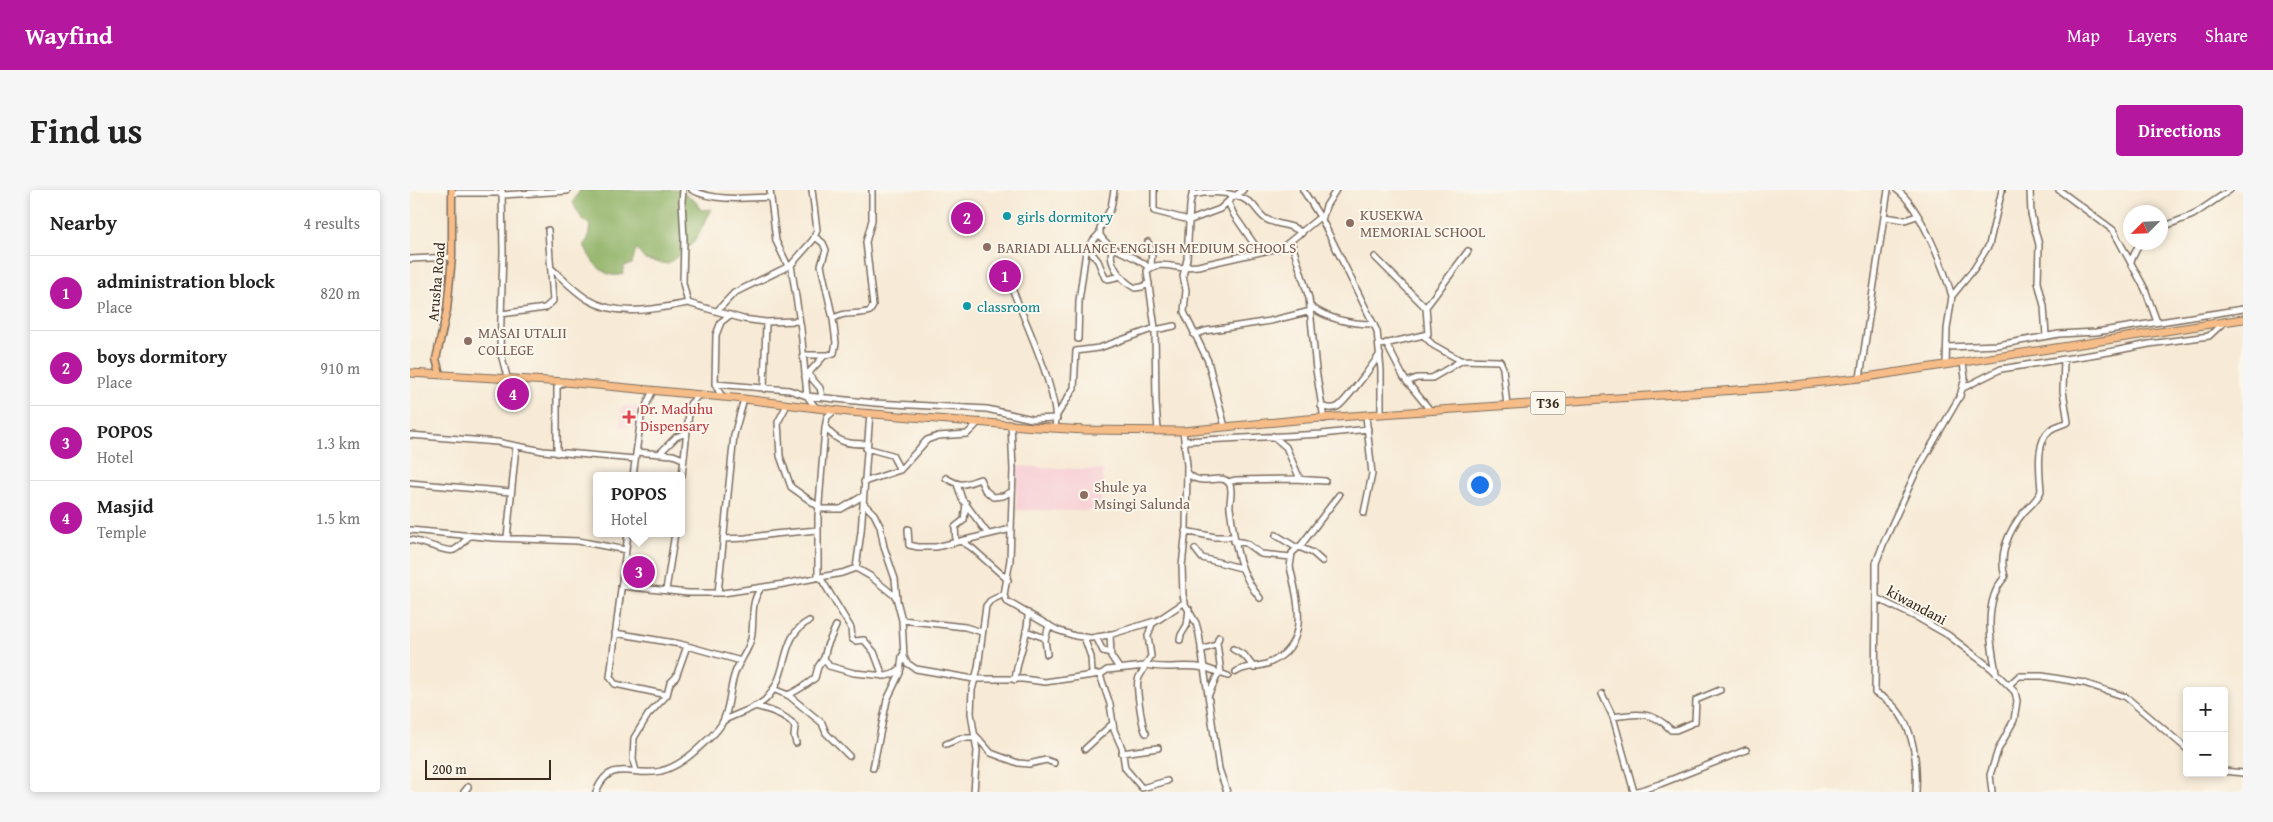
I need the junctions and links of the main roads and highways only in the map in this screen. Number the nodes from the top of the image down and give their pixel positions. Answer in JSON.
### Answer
{"nodes":[{"id":1,"x":452,"y":191,"type":"edge"},
{"id":2,"x":2243,"y":319,"type":"edge"},
{"id":3,"x":412,"y":374,"type":"edge"},
{"id":4,"x":440,"y":374,"type":"junction"}],
"edges":[{"from":1,"to":4,"type":"main road","name":"Arusha Road"},
{"from":2,"to":4,"type":"highway","number":"T36"},
{"from":3,"to":4,"type":"highway","number":"T36"}]}
